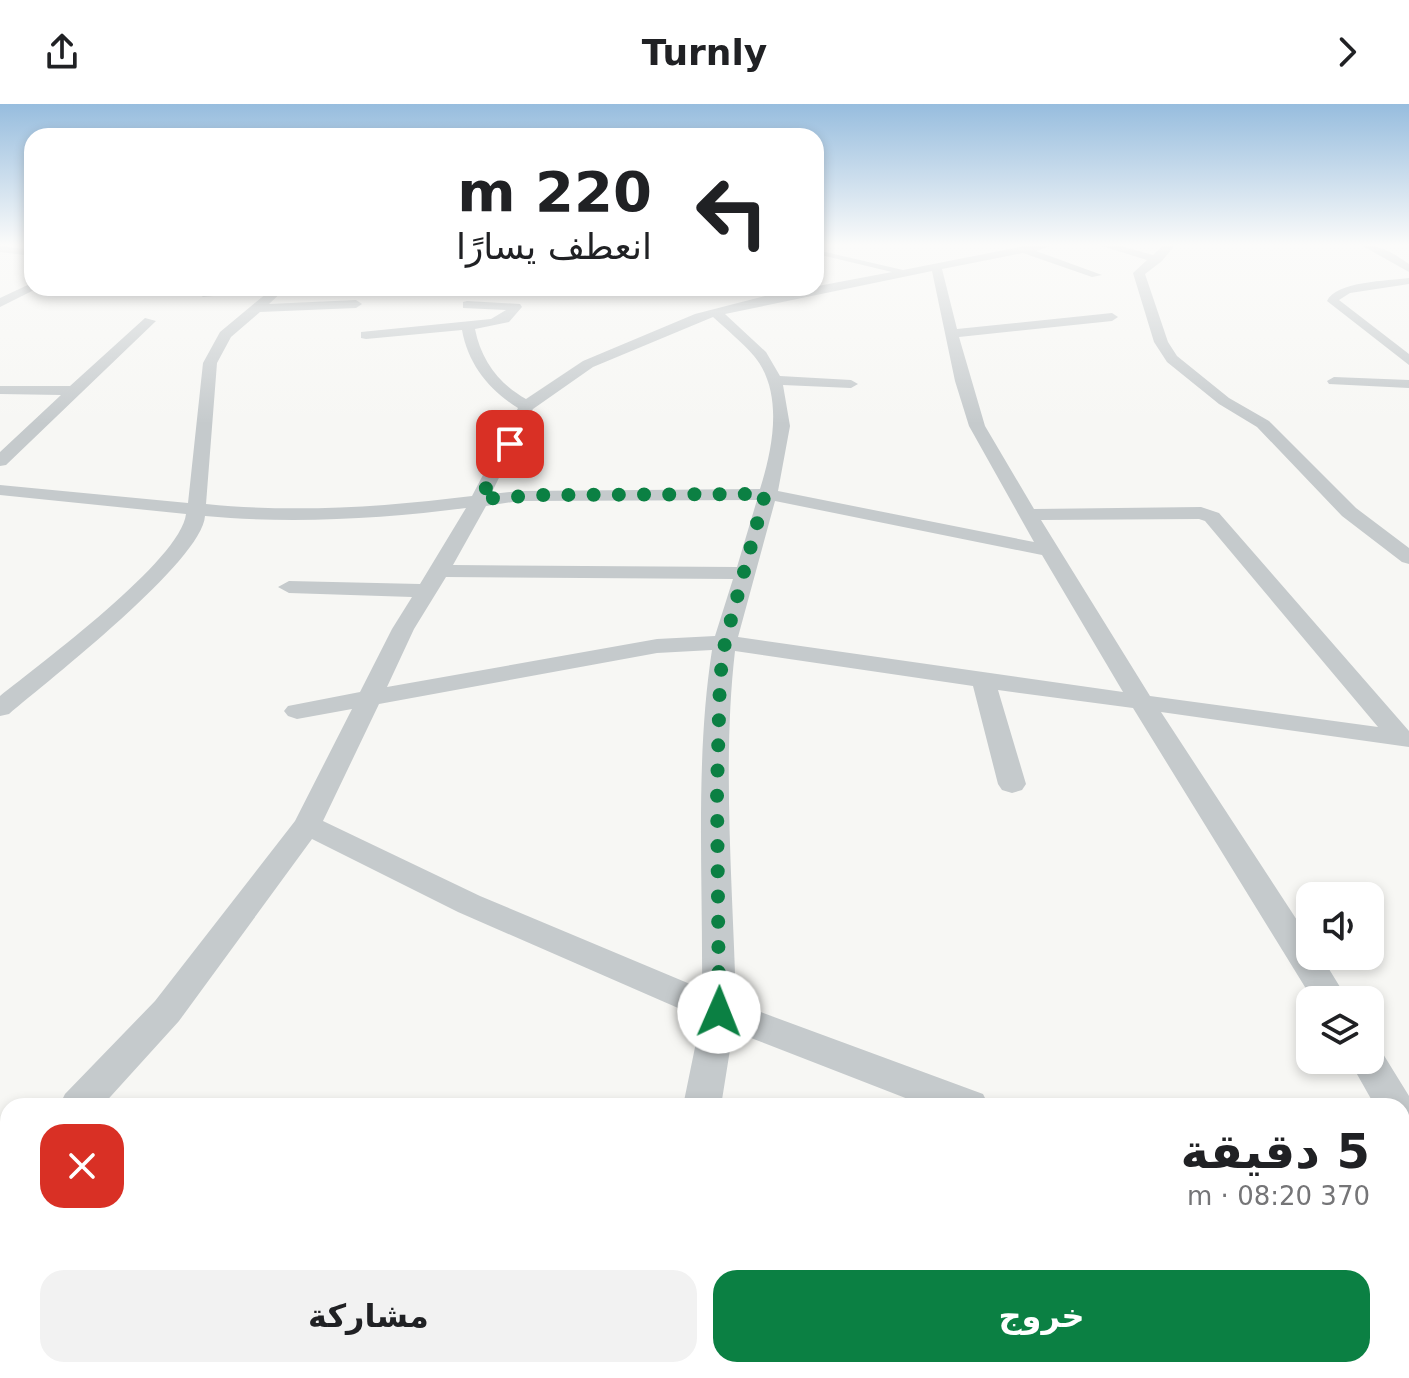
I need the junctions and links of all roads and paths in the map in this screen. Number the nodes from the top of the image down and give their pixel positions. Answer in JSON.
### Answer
{"nodes":[{"id":1,"x":259,"y":304,"type":"edge"},
{"id":2,"x":345,"y":304,"type":"edge"},
{"id":3,"x":751,"y":304,"type":"edge"},
{"id":4,"x":944,"y":304,"type":"edge"},
{"id":5,"x":1148,"y":304,"type":"edge"},
{"id":6,"x":1336,"y":304,"type":"edge"},
{"id":7,"x":467,"y":305,"type":"dead end"},
{"id":8,"x":255,"y":308,"type":"junction"},
{"id":9,"x":715,"y":312,"type":"junction"},
{"id":10,"x":1112,"y":317,"type":"dead end"},
{"id":11,"x":150,"y":321,"type":"dead end"},
{"id":12,"x":468,"y":326,"type":"junction"},
{"id":13,"x":951,"y":334,"type":"junction"},
{"id":14,"x":366,"y":335,"type":"dead end"},
{"id":15,"x":1390,"y":344,"type":"junction"},
{"id":16,"x":1409,"y":345,"type":"edge"},
{"id":17,"x":1409,"y":361,"type":"edge"},
{"id":18,"x":775,"y":380,"type":"junction"},
{"id":19,"x":1334,"y":381,"type":"dead end"},
{"id":20,"x":851,"y":384,"type":"dead end"},
{"id":21,"x":1409,"y":384,"type":"edge"},
{"id":22,"x":0,"y":390,"type":"edge"},
{"id":23,"x":74,"y":391,"type":"junction"},
{"id":24,"x":527,"y":406,"type":"junction"},
{"id":25,"x":0,"y":461,"type":"edge"},
{"id":26,"x":0,"y":490,"type":"edge"},
{"id":27,"x":765,"y":494,"type":"junction"},
{"id":28,"x":480,"y":499,"type":"junction"},
{"id":29,"x":195,"y":509,"type":"junction"},
{"id":30,"x":1027,"y":515,"type":"junction"},
{"id":31,"x":1047,"y":550,"type":"junction"},
{"id":32,"x":1409,"y":558,"type":"edge"},
{"id":33,"x":440,"y":571,"type":"junction"},
{"id":34,"x":746,"y":573,"type":"junction"},
{"id":35,"x":289,"y":587,"type":"dead end"},
{"id":36,"x":428,"y":591,"type":"junction"},
{"id":37,"x":725,"y":642,"type":"junction"},
{"id":38,"x":984,"y":681,"type":"junction"},
{"id":39,"x":5,"y":699,"type":"edge"},
{"id":40,"x":369,"y":699,"type":"junction"},
{"id":41,"x":1141,"y":701,"type":"junction"},
{"id":42,"x":297,"y":711,"type":"dead end"},
{"id":43,"x":1405,"y":739,"type":"edge"},
{"id":44,"x":1012,"y":784,"type":"dead end"},
{"id":45,"x":307,"y":825,"type":"junction"},
{"id":46,"x":1322,"y":986,"type":"edge"},
{"id":47,"x":719,"y":1012,"type":"junction"},
{"id":48,"x":1376,"y":1074,"type":"edge"},
{"id":49,"x":85,"y":1098,"type":"edge"},
{"id":50,"x":703,"y":1098,"type":"edge"},
{"id":51,"x":949,"y":1098,"type":"edge"},
{"id":52,"x":1390,"y":1098,"type":"edge"}],
"edges":[{"from":1,"to":8,"type":"street"},
{"from":2,"to":8,"type":"street"},
{"from":3,"to":9,"type":"street"},
{"from":4,"to":13,"type":"street"},
{"from":5,"to":32,"type":"street"},
{"from":6,"to":15,"type":"street"},
{"from":7,"to":12,"type":"street"},
{"from":8,"to":29,"type":"street"},
{"from":9,"to":18,"type":"street"},
{"from":9,"to":24,"type":"street"},
{"from":10,"to":13,"type":"street"},
{"from":11,"to":23,"type":"street"},
{"from":12,"to":14,"type":"street"},
{"from":12,"to":24,"type":"street"},
{"from":13,"to":30,"type":"street"},
{"from":15,"to":16,"type":"street"},
{"from":15,"to":17,"type":"street"},
{"from":18,"to":20,"type":"street"},
{"from":18,"to":27,"type":"street"},
{"from":19,"to":21,"type":"street"},
{"from":22,"to":23,"type":"street"},
{"from":23,"to":25,"type":"street"},
{"from":24,"to":28,"type":"street"},
{"from":26,"to":29,"type":"street"},
{"from":27,"to":28,"type":"street"},
{"from":27,"to":31,"type":"street"},
{"from":27,"to":34,"type":"street"},
{"from":28,"to":29,"type":"street"},
{"from":28,"to":33,"type":"street"},
{"from":29,"to":39,"type":"street"},
{"from":30,"to":31,"type":"street"},
{"from":30,"to":43,"type":"street"},
{"from":31,"to":41,"type":"street"},
{"from":33,"to":34,"type":"street"},
{"from":33,"to":36,"type":"street"},
{"from":34,"to":37,"type":"street"},
{"from":35,"to":36,"type":"street"},
{"from":36,"to":40,"type":"street"},
{"from":37,"to":38,"type":"street"},
{"from":37,"to":40,"type":"street"},
{"from":37,"to":47,"type":"street"},
{"from":38,"to":41,"type":"street"},
{"from":38,"to":44,"type":"street"},
{"from":40,"to":42,"type":"street"},
{"from":40,"to":45,"type":"street"},
{"from":41,"to":43,"type":"street"},
{"from":41,"to":46,"type":"street"},
{"from":45,"to":47,"type":"street"},
{"from":45,"to":49,"type":"street"},
{"from":47,"to":50,"type":"street"},
{"from":47,"to":51,"type":"street"},
{"from":48,"to":52,"type":"street"}]}
